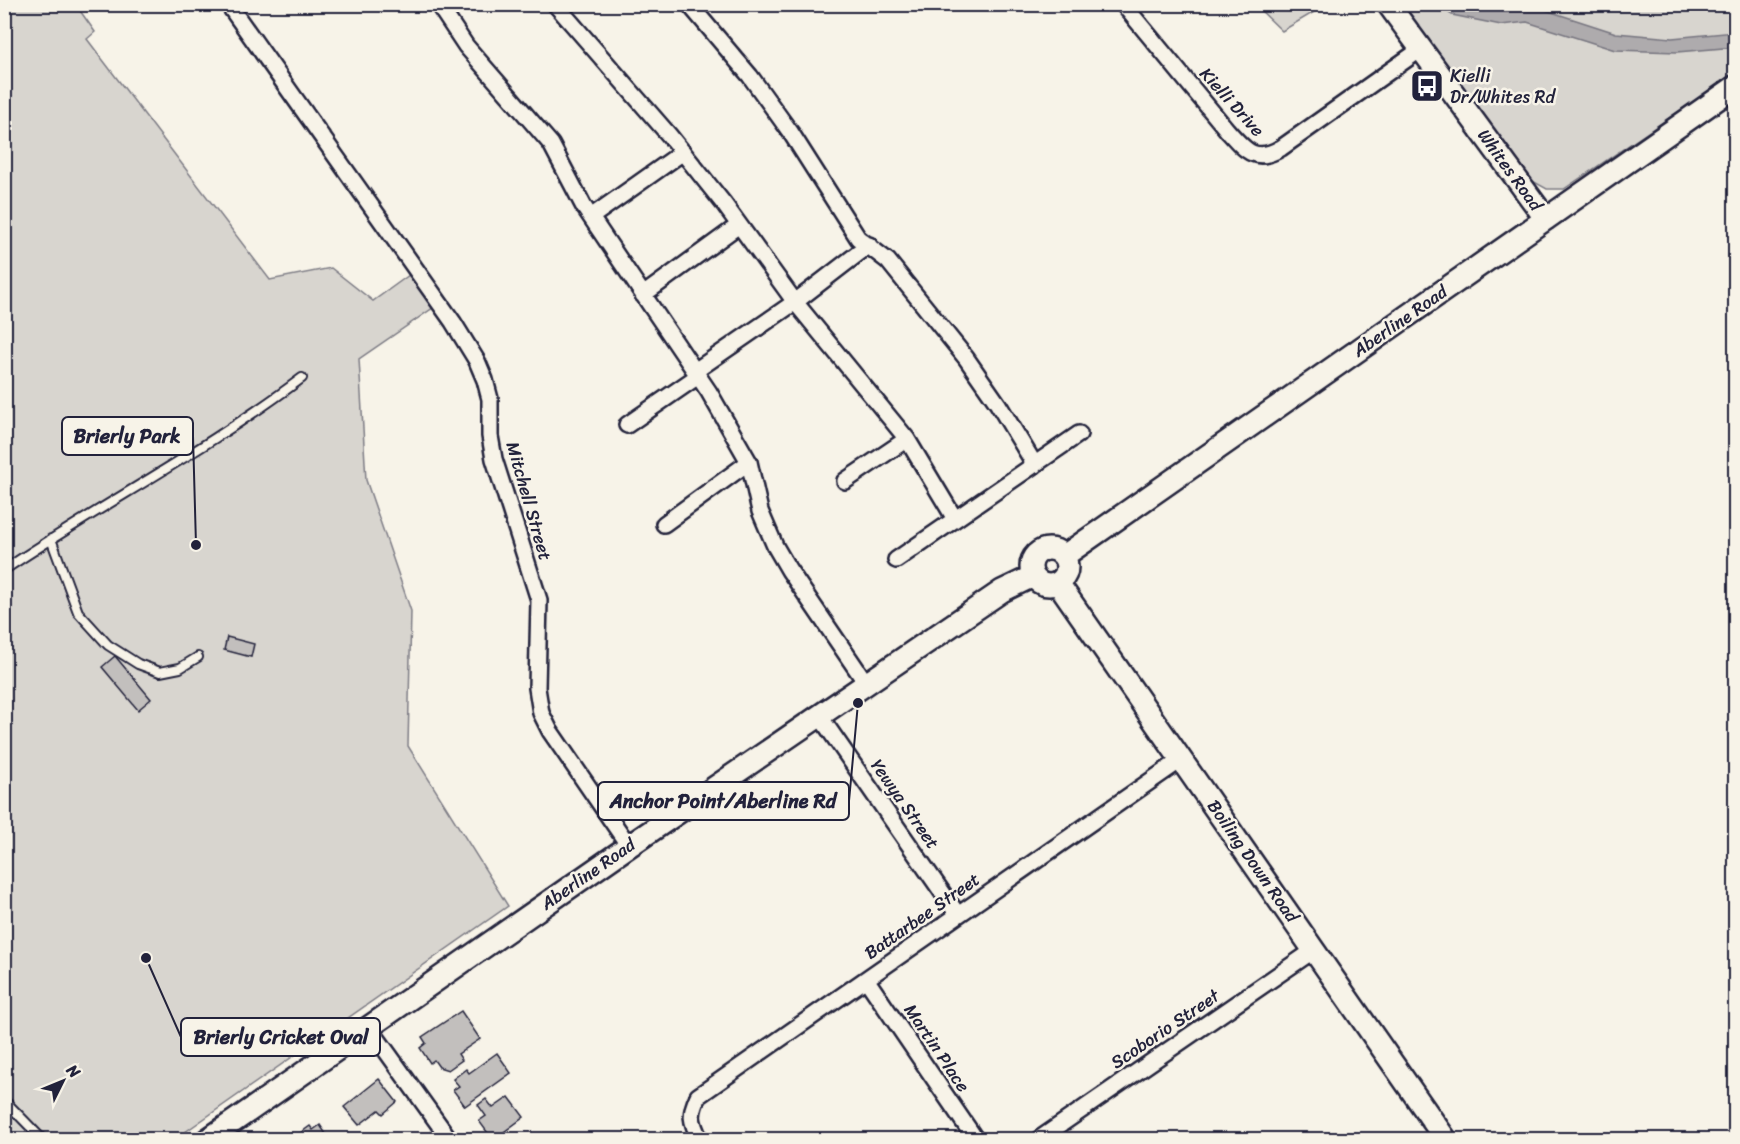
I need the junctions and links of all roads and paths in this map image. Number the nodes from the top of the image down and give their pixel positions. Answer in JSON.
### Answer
{"nodes":[{"id":1,"x":228,"y":4,"type":"edge"},
{"id":2,"x":438,"y":4,"type":"edge"},
{"id":3,"x":555,"y":4,"type":"edge"},
{"id":4,"x":689,"y":4,"type":"edge"},
{"id":5,"x":1123,"y":4,"type":"edge"},
{"id":6,"x":1388,"y":4,"type":"edge"},
{"id":7,"x":1421,"y":49,"type":"junction"},
{"id":8,"x":1736,"y":86,"type":"edge"},
{"id":9,"x":683,"y":152,"type":"junction"},
{"id":10,"x":591,"y":217,"type":"junction"},
{"id":11,"x":1546,"y":219,"type":"junction"},
{"id":12,"x":739,"y":225,"type":"junction"},
{"id":13,"x":868,"y":245,"type":"junction"},
{"id":14,"x":643,"y":295,"type":"junction"},
{"id":15,"x":795,"y":302,"type":"junction"},
{"id":16,"x":696,"y":373,"type":"junction"},
{"id":17,"x":302,"y":378,"type":"dead end"},
{"id":18,"x":627,"y":425,"type":"dead end"},
{"id":19,"x":1079,"y":434,"type":"dead end"},
{"id":20,"x":907,"y":439,"type":"junction"},
{"id":21,"x":749,"y":462,"type":"junction"},
{"id":22,"x":1035,"y":465,"type":"junction"},
{"id":23,"x":845,"y":481,"type":"dead end"},
{"id":24,"x":955,"y":519,"type":"junction"},
{"id":25,"x":663,"y":524,"type":"dead end"},
{"id":26,"x":51,"y":539,"type":"junction"},
{"id":27,"x":1064,"y":556,"type":"junction"},
{"id":28,"x":896,"y":560,"type":"dead end"},
{"id":29,"x":4,"y":570,"type":"edge"},
{"id":30,"x":1033,"y":576,"type":"junction"},
{"id":31,"x":1059,"y":583,"type":"junction"},
{"id":32,"x":198,"y":657,"type":"dead end"},
{"id":33,"x":866,"y":683,"type":"junction"},
{"id":34,"x":819,"y":715,"type":"junction"},
{"id":35,"x":1182,"y":759,"type":"junction"},
{"id":36,"x":629,"y":846,"type":"junction"},
{"id":37,"x":958,"y":915,"type":"junction"},
{"id":38,"x":1314,"y":950,"type":"junction"},
{"id":39,"x":866,"y":979,"type":"junction"},
{"id":40,"x":369,"y":1027,"type":"junction"},
{"id":41,"x":4,"y":1100,"type":"edge"},
{"id":42,"x":1445,"y":1139,"type":"edge"},
{"id":43,"x":44,"y":1140,"type":"edge"},
{"id":44,"x":207,"y":1140,"type":"edge"},
{"id":45,"x":450,"y":1140,"type":"edge"},
{"id":46,"x":700,"y":1140,"type":"edge"},
{"id":47,"x":976,"y":1140,"type":"edge"},
{"id":48,"x":1038,"y":1140,"type":"edge"}],
"edges":[{"from":1,"to":36,"type":"street","name":"Mitchell Street"},
{"from":2,"to":10,"type":"street"},
{"from":3,"to":9,"type":"street"},
{"from":4,"to":13,"type":"street"},
{"from":5,"to":7,"type":"street","name":"Kielli Drive"},
{"from":6,"to":7,"type":"street","name":"Whites Road"},
{"from":7,"to":11,"type":"street","name":"Whites Road"},
{"from":8,"to":11,"type":"street","name":"Aberline Road"},
{"from":9,"to":10,"type":"street"},
{"from":9,"to":12,"type":"street"},
{"from":10,"to":14,"type":"street"},
{"from":11,"to":27,"type":"street","name":"Aberline Road"},
{"from":12,"to":14,"type":"street"},
{"from":12,"to":15,"type":"street"},
{"from":13,"to":15,"type":"street"},
{"from":13,"to":22,"type":"street"},
{"from":14,"to":16,"type":"street"},
{"from":15,"to":16,"type":"street"},
{"from":15,"to":20,"type":"street"},
{"from":16,"to":18,"type":"street"},
{"from":16,"to":21,"type":"street"},
{"from":17,"to":26,"type":"lane"},
{"from":19,"to":22,"type":"street"},
{"from":20,"to":23,"type":"street"},
{"from":20,"to":24,"type":"street"},
{"from":21,"to":25,"type":"street"},
{"from":21,"to":33,"type":"street"},
{"from":22,"to":24,"type":"street"},
{"from":24,"to":28,"type":"street"},
{"from":26,"to":29,"type":"lane"},
{"from":26,"to":32,"type":"lane"},
{"from":27,"to":30,"type":"street"},
{"from":27,"to":31,"type":"street"},
{"from":30,"to":31,"type":"street"},
{"from":30,"to":33,"type":"street","name":"Aberline Road"},
{"from":31,"to":35,"type":"street","name":"Boiling Down Road"},
{"from":33,"to":34,"type":"street","name":"Aberline Road"},
{"from":34,"to":36,"type":"street","name":"Aberline Road"},
{"from":34,"to":37,"type":"street","name":"Yewya Street"},
{"from":35,"to":37,"type":"street","name":"Battarbee Street"},
{"from":35,"to":38,"type":"street","name":"Boiling Down Road"},
{"from":36,"to":40,"type":"street","name":"Aberline Road"},
{"from":37,"to":39,"type":"street","name":"Battarbee Street"},
{"from":38,"to":42,"type":"street","name":"Boiling Down Road"},
{"from":38,"to":48,"type":"street","name":"Scoborio Street"},
{"from":39,"to":46,"type":"street","name":"Battarbee Street"},
{"from":39,"to":47,"type":"street","name":"Martin Place"},
{"from":40,"to":44,"type":"street","name":"Aberline Road"},
{"from":40,"to":45,"type":"street"},
{"from":41,"to":43,"type":"lane"}]}
